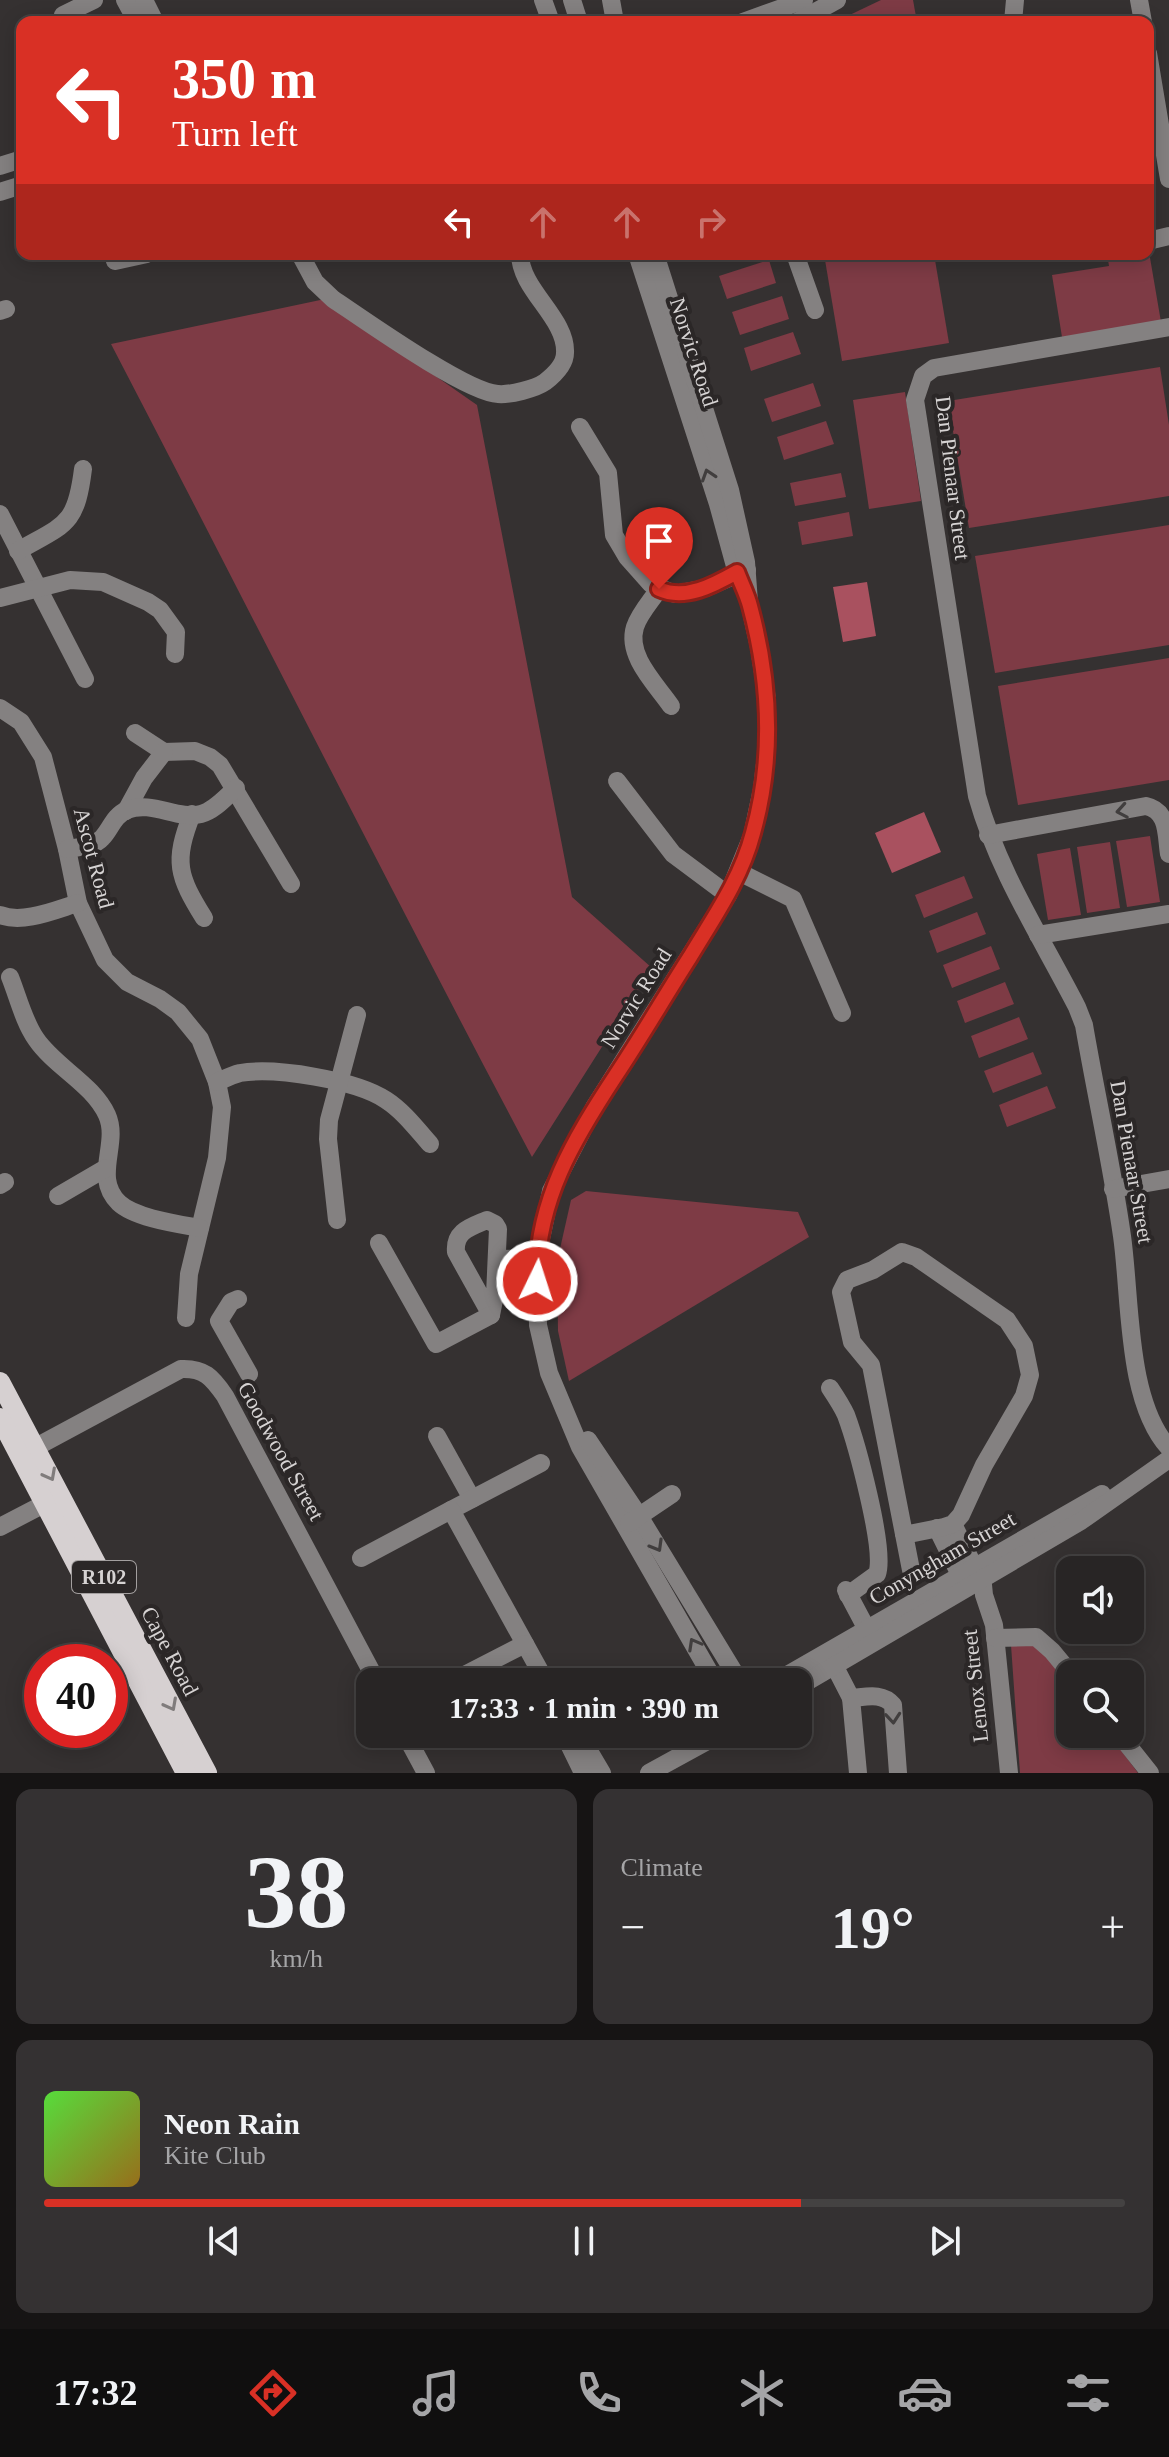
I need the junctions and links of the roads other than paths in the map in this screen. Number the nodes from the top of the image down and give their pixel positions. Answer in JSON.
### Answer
{"nodes":[{"id":1,"x":94,"y":0,"type":"edge"},
{"id":2,"x":804,"y":0,"type":"edge"},
{"id":3,"x":837,"y":0,"type":"edge"},
{"id":4,"x":62,"y":12,"type":"edge"},
{"id":5,"x":761,"y":13,"type":"edge"},
{"id":6,"x":808,"y":16,"type":"edge"},
{"id":7,"x":1154,"y":89,"type":"edge"},
{"id":8,"x":1169,"y":179,"type":"edge"},
{"id":9,"x":120,"y":260,"type":"edge"},
{"id":10,"x":303,"y":260,"type":"edge"},
{"id":11,"x":521,"y":260,"type":"edge"},
{"id":12,"x":639,"y":260,"type":"edge"},
{"id":13,"x":657,"y":260,"type":"edge"},
{"id":14,"x":797,"y":260,"type":"edge"},
{"id":15,"x":115,"y":261,"type":"dead end"},
{"id":16,"x":815,"y":310,"type":"dead end"},
{"id":17,"x":1169,"y":327,"type":"edge"},
{"id":18,"x":580,"y":427,"type":"dead end"},
{"id":19,"x":83,"y":469,"type":"dead end"},
{"id":20,"x":0,"y":514,"type":"edge"},
{"id":21,"x":18,"y":551,"type":"junction"},
{"id":22,"x":742,"y":571,"type":"junction"},
{"id":23,"x":38,"y":589,"type":"junction"},
{"id":24,"x":659,"y":589,"type":"junction"},
{"id":25,"x":0,"y":598,"type":"edge"},
{"id":26,"x":175,"y":654,"type":"dead end"},
{"id":27,"x":85,"y":679,"type":"dead end"},
{"id":28,"x":671,"y":706,"type":"dead end"},
{"id":29,"x":0,"y":708,"type":"edge"},
{"id":30,"x":135,"y":733,"type":"dead end"},
{"id":31,"x":164,"y":752,"type":"junction"},
{"id":32,"x":617,"y":781,"type":"dead end"},
{"id":33,"x":236,"y":788,"type":"junction"},
{"id":34,"x":126,"y":811,"type":"junction"},
{"id":35,"x":192,"y":814,"type":"junction"},
{"id":36,"x":988,"y":835,"type":"junction"},
{"id":37,"x":67,"y":849,"type":"junction"},
{"id":38,"x":1169,"y":851,"type":"edge"},
{"id":39,"x":739,"y":872,"type":"junction"},
{"id":40,"x":291,"y":884,"type":"dead end"},
{"id":41,"x":728,"y":895,"type":"junction"},
{"id":42,"x":78,"y":903,"type":"junction"},
{"id":43,"x":1169,"y":914,"type":"edge"},
{"id":44,"x":0,"y":915,"type":"edge"},
{"id":45,"x":204,"y":918,"type":"dead end"},
{"id":46,"x":1038,"y":935,"type":"junction"},
{"id":47,"x":10,"y":977,"type":"dead end"},
{"id":48,"x":842,"y":1013,"type":"dead end"},
{"id":49,"x":357,"y":1015,"type":"dead end"},
{"id":50,"x":217,"y":1082,"type":"junction"},
{"id":51,"x":337,"y":1083,"type":"junction"},
{"id":52,"x":430,"y":1144,"type":"dead end"},
{"id":53,"x":106,"y":1168,"type":"junction"},
{"id":54,"x":1169,"y":1179,"type":"edge"},
{"id":55,"x":1113,"y":1189,"type":"junction"},
{"id":56,"x":58,"y":1196,"type":"dead end"},
{"id":57,"x":337,"y":1220,"type":"dead end"},
{"id":58,"x":200,"y":1228,"type":"junction"},
{"id":59,"x":379,"y":1243,"type":"dead end"},
{"id":60,"x":537,"y":1258,"type":"junction"},
{"id":61,"x":497,"y":1259,"type":"junction"},
{"id":62,"x":238,"y":1299,"type":"dead end"},
{"id":63,"x":491,"y":1315,"type":"junction"},
{"id":64,"x":186,"y":1318,"type":"dead end"},
{"id":65,"x":249,"y":1374,"type":"dead end"},
{"id":66,"x":0,"y":1382,"type":"edge"},
{"id":67,"x":830,"y":1388,"type":"dead end"},
{"id":68,"x":0,"y":1418,"type":"edge"},
{"id":69,"x":437,"y":1436,"type":"dead end"},
{"id":70,"x":36,"y":1447,"type":"junction"},
{"id":71,"x":1169,"y":1448,"type":"edge"},
{"id":72,"x":1169,"y":1459,"type":"edge"},
{"id":73,"x":541,"y":1463,"type":"dead end"},
{"id":74,"x":672,"y":1494,"type":"dead end"},
{"id":75,"x":472,"y":1499,"type":"junction"},
{"id":76,"x":46,"y":1503,"type":"junction"},
{"id":77,"x":451,"y":1510,"type":"junction"},
{"id":78,"x":631,"y":1521,"type":"junction"},
{"id":79,"x":945,"y":1526,"type":"junction"},
{"id":80,"x":0,"y":1527,"type":"edge"},
{"id":81,"x":904,"y":1535,"type":"junction"},
{"id":82,"x":361,"y":1558,"type":"dead end"},
{"id":83,"x":911,"y":1570,"type":"dead end"},
{"id":84,"x":973,"y":1581,"type":"junction"},
{"id":85,"x":870,"y":1636,"type":"junction"},
{"id":86,"x":995,"y":1638,"type":"junction"},
{"id":87,"x":525,"y":1644,"type":"junction"},
{"id":88,"x":1059,"y":1660,"type":"edge"},
{"id":89,"x":834,"y":1665,"type":"junction"},
{"id":90,"x":370,"y":1668,"type":"edge"},
{"id":91,"x":478,"y":1668,"type":"edge"},
{"id":92,"x":538,"y":1668,"type":"edge"},
{"id":93,"x":707,"y":1668,"type":"edge"},
{"id":94,"x":731,"y":1668,"type":"edge"},
{"id":95,"x":804,"y":1668,"type":"edge"},
{"id":96,"x":812,"y":1678,"type":"edge"},
{"id":97,"x":851,"y":1698,"type":"junction"},
{"id":98,"x":413,"y":1748,"type":"edge"},
{"id":99,"x":571,"y":1748,"type":"edge"},
{"id":100,"x":587,"y":1748,"type":"edge"},
{"id":101,"x":671,"y":1748,"type":"edge"},
{"id":102,"x":695,"y":1748,"type":"edge"},
{"id":103,"x":1130,"y":1748,"type":"edge"},
{"id":104,"x":186,"y":1773,"type":"edge"},
{"id":105,"x":207,"y":1773,"type":"edge"},
{"id":106,"x":426,"y":1773,"type":"edge"},
{"id":107,"x":583,"y":1773,"type":"edge"},
{"id":108,"x":602,"y":1773,"type":"edge"},
{"id":109,"x":631,"y":1773,"type":"edge"},
{"id":110,"x":649,"y":1773,"type":"edge"},
{"id":111,"x":858,"y":1773,"type":"edge"},
{"id":112,"x":898,"y":1773,"type":"edge"},
{"id":113,"x":1009,"y":1773,"type":"edge"},
{"id":114,"x":1150,"y":1773,"type":"edge"}],
"edges":[{"from":1,"to":4,"type":"street"},
{"from":2,"to":5,"type":"street"},
{"from":3,"to":6,"type":"street"},
{"from":7,"to":8,"type":"street"},
{"from":9,"to":15,"type":"street"},
{"from":10,"to":11,"type":"street"},
{"from":22,"to":12,"type":"street","name":"Norvic Road","one_way":true},
{"from":13,"to":22,"type":"street","name":"Norvic Road"},
{"from":14,"to":16,"type":"street"},
{"from":17,"to":36,"type":"street","name":"Dan Pienaar Street"},
{"from":18,"to":24,"type":"street"},
{"from":19,"to":21,"type":"street"},
{"from":20,"to":21,"type":"street"},
{"from":21,"to":23,"type":"street"},
{"from":22,"to":24,"type":"street"},
{"from":22,"to":39,"type":"street","name":"Norvic Road"},
{"from":23,"to":25,"type":"street"},
{"from":23,"to":26,"type":"street"},
{"from":23,"to":27,"type":"street"},
{"from":24,"to":28,"type":"street"},
{"from":29,"to":37,"type":"street","name":"Ascot Road"},
{"from":30,"to":31,"type":"street"},
{"from":31,"to":33,"type":"street"},
{"from":31,"to":34,"type":"street"},
{"from":32,"to":41,"type":"street"},
{"from":33,"to":35,"type":"street"},
{"from":33,"to":40,"type":"street"},
{"from":34,"to":35,"type":"street"},
{"from":34,"to":37,"type":"street"},
{"from":35,"to":45,"type":"street"},
{"from":38,"to":36,"type":"street","one_way":true},
{"from":36,"to":46,"type":"street","name":"Dan Pienaar Street"},
{"from":37,"to":42,"type":"street","name":"Ascot Road"},
{"from":39,"to":41,"type":"street","name":"Norvic Road"},
{"from":39,"to":48,"type":"street"},
{"from":41,"to":60,"type":"street","name":"Norvic Road"},
{"from":42,"to":44,"type":"street"},
{"from":42,"to":50,"type":"street","name":"Ascot Road"},
{"from":43,"to":46,"type":"street"},
{"from":46,"to":55,"type":"street","name":"Dan Pienaar Street"},
{"from":47,"to":53,"type":"street"},
{"from":49,"to":51,"type":"street"},
{"from":50,"to":51,"type":"street"},
{"from":50,"to":58,"type":"street","name":"Ascot Road"},
{"from":51,"to":52,"type":"street"},
{"from":51,"to":57,"type":"street"},
{"from":53,"to":56,"type":"street"},
{"from":53,"to":58,"type":"street"},
{"from":54,"to":55,"type":"street"},
{"from":55,"to":71,"type":"street","name":"Dan Pienaar Street"},
{"from":58,"to":64,"type":"street","name":"Ascot Road"},
{"from":59,"to":63,"type":"street"},
{"from":60,"to":61,"type":"street"},
{"from":60,"to":78,"type":"street","name":"Norvic Road"},
{"from":61,"to":63,"type":"street"},
{"from":61,"to":63,"type":"street"},
{"from":62,"to":65,"type":"street"},
{"from":66,"to":70,"type":"main road","name":"Cape Road","number":"R102"},
{"from":67,"to":85,"type":"street"},
{"from":68,"to":76,"type":"main road","name":"Cape Road","number":"R102"},
{"from":69,"to":75,"type":"street"},
{"from":70,"to":90,"type":"street","name":"Goodwood Street"},
{"from":70,"to":105,"type":"main road","name":"Cape Road","number":"R102","one_way":true},
{"from":72,"to":84,"type":"street","name":"Conyngham Street"},
{"from":73,"to":75,"type":"street"},
{"from":74,"to":78,"type":"street"},
{"from":75,"to":77,"type":"street"},
{"from":76,"to":80,"type":"street"},
{"from":76,"to":104,"type":"main road","name":"Cape Road","number":"R102"},
{"from":77,"to":82,"type":"street"},
{"from":77,"to":87,"type":"street"},
{"from":93,"to":78,"type":"street","name":"Norvic Road","one_way":true},
{"from":78,"to":94,"type":"street","name":"Norvic Road","one_way":true},
{"from":79,"to":81,"type":"street"},
{"from":79,"to":81,"type":"street"},
{"from":79,"to":84,"type":"street","name":"Lenox Street"},
{"from":81,"to":83,"type":"street"},
{"from":84,"to":85,"type":"street","name":"Conyngham Street"},
{"from":84,"to":86,"type":"street","name":"Lenox Street"},
{"from":85,"to":89,"type":"street","name":"Conyngham Street"},
{"from":85,"to":95,"type":"street","name":"Conyngham Street"},
{"from":86,"to":88,"type":"street"},
{"from":86,"to":113,"type":"street","name":"Lenox Street"},
{"from":87,"to":91,"type":"street"},
{"from":87,"to":92,"type":"street"},
{"from":89,"to":96,"type":"street","name":"Conyngham Street"},
{"from":89,"to":97,"type":"street"},
{"from":97,"to":111,"type":"street"},
{"from":97,"to":112,"type":"street","one_way":true},
{"from":98,"to":106,"type":"street"},
{"from":99,"to":107,"type":"street"},
{"from":100,"to":108,"type":"street"},
{"from":101,"to":109,"type":"street"},
{"from":102,"to":110,"type":"street"},
{"from":103,"to":114,"type":"street"}]}
